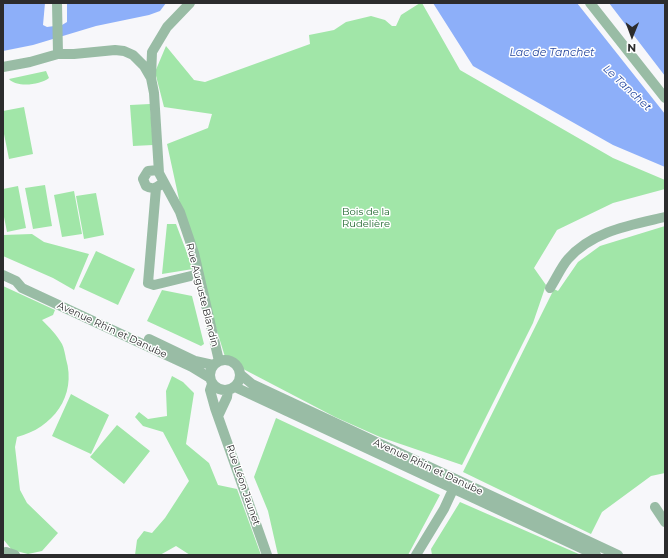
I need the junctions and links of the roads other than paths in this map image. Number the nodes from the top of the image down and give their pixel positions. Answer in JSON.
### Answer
{"nodes":[{"id":1,"x":57,"y":3,"type":"edge"},
{"id":2,"x":190,"y":3,"type":"edge"},
{"id":3,"x":590,"y":3,"type":"edge"},
{"id":4,"x":152,"y":52,"type":"junction"},
{"id":5,"x":58,"y":54,"type":"junction"},
{"id":6,"x":137,"y":58,"type":"junction"},
{"id":7,"x":3,"y":67,"type":"edge"},
{"id":8,"x":151,"y":78,"type":"junction"},
{"id":9,"x":665,"y":98,"type":"edge"},
{"id":10,"x":160,"y":175,"type":"junction"},
{"id":11,"x":156,"y":188,"type":"junction"},
{"id":12,"x":665,"y":216,"type":"edge"},
{"id":13,"x":199,"y":274,"type":"junction"},
{"id":14,"x":3,"y":276,"type":"edge"},
{"id":15,"x":16,"y":281,"type":"junction"},
{"id":16,"x":550,"y":288,"type":"dead end"},
{"id":17,"x":216,"y":363,"type":"junction"},
{"id":18,"x":240,"y":374,"type":"junction"},
{"id":19,"x":211,"y":381,"type":"junction"},
{"id":20,"x":231,"y":389,"type":"junction"},
{"id":21,"x":219,"y":414,"type":"junction"},
{"id":22,"x":455,"y":485,"type":"junction"},
{"id":23,"x":655,"y":507,"type":"dead end"},
{"id":24,"x":665,"y":522,"type":"edge"},
{"id":25,"x":3,"y":553,"type":"edge"},
{"id":26,"x":15,"y":555,"type":"edge"},
{"id":27,"x":267,"y":555,"type":"edge"},
{"id":28,"x":416,"y":555,"type":"edge"},
{"id":29,"x":596,"y":555,"type":"edge"},
{"id":30,"x":618,"y":555,"type":"edge"}],
"edges":[{"from":1,"to":5,"type":"street"},
{"from":2,"to":4,"type":"street"},
{"from":3,"to":9,"type":"street"},
{"from":4,"to":6,"type":"street"},
{"from":4,"to":8,"type":"street"},
{"from":5,"to":6,"type":"street"},
{"from":5,"to":7,"type":"street"},
{"from":6,"to":8,"type":"street","name":"Rue Auguste Blandin"},
{"from":8,"to":10,"type":"street","name":"Rue Auguste Blandin"},
{"from":10,"to":11,"type":"street"},
{"from":10,"to":11,"type":"street"},
{"from":10,"to":13,"type":"street","name":"Rue Auguste Blandin"},
{"from":11,"to":13,"type":"street"},
{"from":12,"to":16,"type":"street"},
{"from":13,"to":17,"type":"street","name":"Rue Auguste Blandin"},
{"from":14,"to":15,"type":"street","name":"Avenue Rhin et Danube"},
{"from":15,"to":17,"type":"street","name":"Avenue Rhin et Danube"},
{"from":15,"to":19,"type":"street","name":"Avenue Rhin et Danube"},
{"from":17,"to":18,"type":"street"},
{"from":17,"to":19,"type":"street"},
{"from":18,"to":20,"type":"street"},
{"from":18,"to":22,"type":"street","name":"Avenue Rhin et Danube"},
{"from":19,"to":20,"type":"street"},
{"from":19,"to":21,"type":"street","name":"Rue Léon Jaunet"},
{"from":20,"to":21,"type":"street"},
{"from":20,"to":22,"type":"street","name":"Avenue Rhin et Danube"},
{"from":21,"to":27,"type":"street","name":"Rue Léon Jaunet"},
{"from":22,"to":28,"type":"street"},
{"from":22,"to":29,"type":"street","name":"Avenue Rhin et Danube"},
{"from":22,"to":30,"type":"street","name":"Avenue Rhin et Danube"},
{"from":23,"to":24,"type":"street"},
{"from":25,"to":26,"type":"street"}]}
